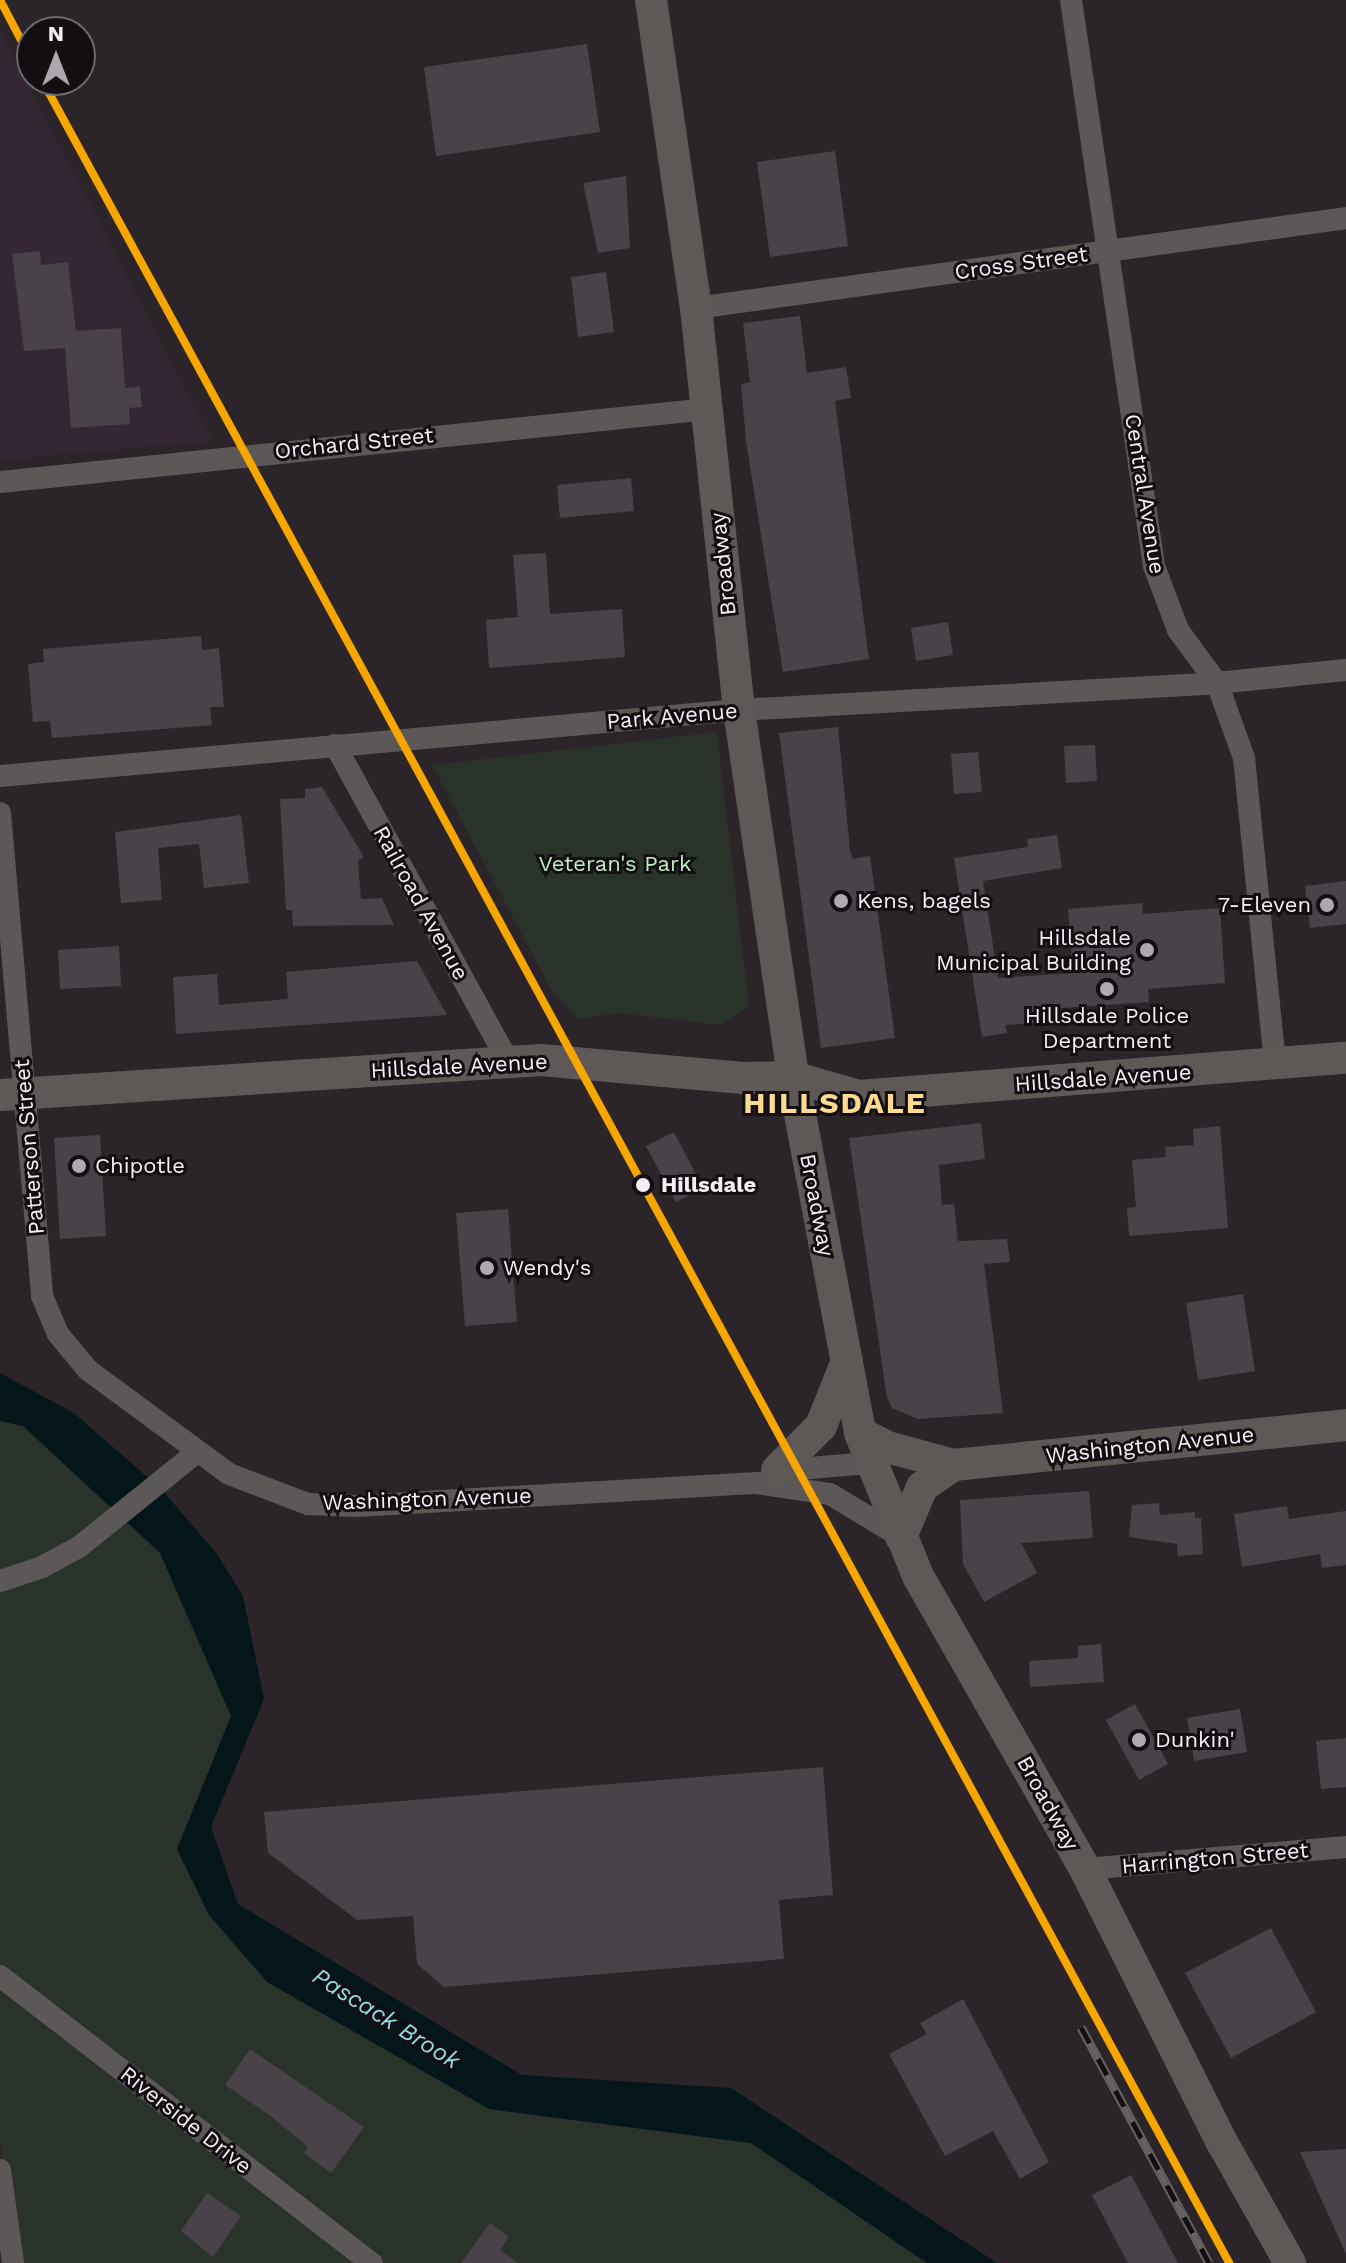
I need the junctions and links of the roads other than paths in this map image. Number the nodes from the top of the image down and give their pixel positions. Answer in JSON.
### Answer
{"nodes":[{"id":1,"x":651,"y":0,"type":"edge"},
{"id":2,"x":1071,"y":0,"type":"edge"},
{"id":3,"x":1346,"y":218,"type":"edge"},
{"id":4,"x":1110,"y":251,"type":"junction"},
{"id":5,"x":696,"y":308,"type":"junction"},
{"id":6,"x":708,"y":409,"type":"junction"},
{"id":7,"x":0,"y":482,"type":"edge"},
{"id":8,"x":1346,"y":670,"type":"edge"},
{"id":9,"x":1217,"y":683,"type":"junction"},
{"id":10,"x":739,"y":710,"type":"junction"},
{"id":11,"x":335,"y":745,"type":"junction"},
{"id":12,"x":0,"y":776,"type":"edge"},
{"id":13,"x":0,"y":813,"type":"edge"},
{"id":14,"x":1346,"y":1058,"type":"edge"},
{"id":15,"x":508,"y":1061,"type":"junction"},
{"id":16,"x":1275,"y":1065,"type":"junction"},
{"id":17,"x":793,"y":1077,"type":"junction"},
{"id":18,"x":13,"y":1095,"type":"edge"},
{"id":19,"x":58,"y":1334,"type":"joint"},
{"id":20,"x":847,"y":1361,"type":"junction"},
{"id":21,"x":1346,"y":1425,"type":"edge"},
{"id":22,"x":864,"y":1448,"type":"junction"},
{"id":23,"x":196,"y":1453,"type":"junction"},
{"id":24,"x":954,"y":1465,"type":"junction"},
{"id":25,"x":767,"y":1476,"type":"junction"},
{"id":26,"x":901,"y":1537,"type":"junction"},
{"id":27,"x":0,"y":1581,"type":"edge"},
{"id":28,"x":1346,"y":1847,"type":"edge"},
{"id":29,"x":1085,"y":1869,"type":"junction"},
{"id":30,"x":0,"y":1976,"type":"edge"},
{"id":31,"x":0,"y":2170,"type":"edge"},
{"id":32,"x":13,"y":2263,"type":"edge"},
{"id":33,"x":372,"y":2263,"type":"edge"},
{"id":34,"x":1290,"y":2263,"type":"edge"}],
"edges":[{"from":1,"to":5,"type":"street","name":"Broadway"},
{"from":2,"to":4,"type":"street","name":"Central Avenue"},
{"from":3,"to":4,"type":"street","name":"Cross Street"},
{"from":4,"to":5,"type":"street","name":"Cross Street"},
{"from":4,"to":9,"type":"street","name":"Central Avenue"},
{"from":5,"to":6,"type":"street","name":"Broadway"},
{"from":6,"to":7,"type":"street","name":"Orchard Street"},
{"from":6,"to":10,"type":"street","name":"Broadway"},
{"from":8,"to":9,"type":"street","name":"Park Avenue"},
{"from":9,"to":10,"type":"street","name":"Park Avenue"},
{"from":9,"to":16,"type":"street","name":"Central Avenue"},
{"from":10,"to":11,"type":"street","name":"Park Avenue"},
{"from":10,"to":17,"type":"street","name":"Broadway"},
{"from":11,"to":12,"type":"street","name":"Park Avenue"},
{"from":11,"to":15,"type":"street","name":"Railroad Avenue"},
{"from":13,"to":18,"type":"street","name":"Patterson Street"},
{"from":14,"to":16,"type":"street","name":"Hillsdale Avenue"},
{"from":15,"to":17,"type":"street","name":"Hillsdale Avenue"},
{"from":15,"to":18,"type":"street","name":"Hillsdale Avenue"},
{"from":16,"to":17,"type":"street","name":"Hillsdale Avenue"},
{"from":17,"to":20,"type":"street","name":"Broadway"},
{"from":18,"to":19,"type":"street","name":"Patterson Street"},
{"from":19,"to":23,"type":"street","name":"Washington Avenue"},
{"from":20,"to":22,"type":"street","name":"Broadway"},
{"from":20,"to":25,"type":"street"},
{"from":21,"to":24,"type":"street","name":"Washington Avenue"},
{"from":22,"to":24,"type":"street","name":"Washington Avenue"},
{"from":22,"to":25,"type":"street","name":"Washington Avenue"},
{"from":22,"to":26,"type":"street","name":"Broadway"},
{"from":23,"to":25,"type":"street","name":"Washington Avenue"},
{"from":23,"to":27,"type":"street"},
{"from":24,"to":26,"type":"street","name":"Washington Avenue"},
{"from":25,"to":26,"type":"street","name":"Washington Avenue"},
{"from":26,"to":29,"type":"street","name":"Broadway"},
{"from":28,"to":29,"type":"street","name":"Harrington Street"},
{"from":29,"to":34,"type":"street","name":"Broadway"},
{"from":30,"to":33,"type":"street","name":"Riverside Drive"},
{"from":31,"to":32,"type":"street"}]}
